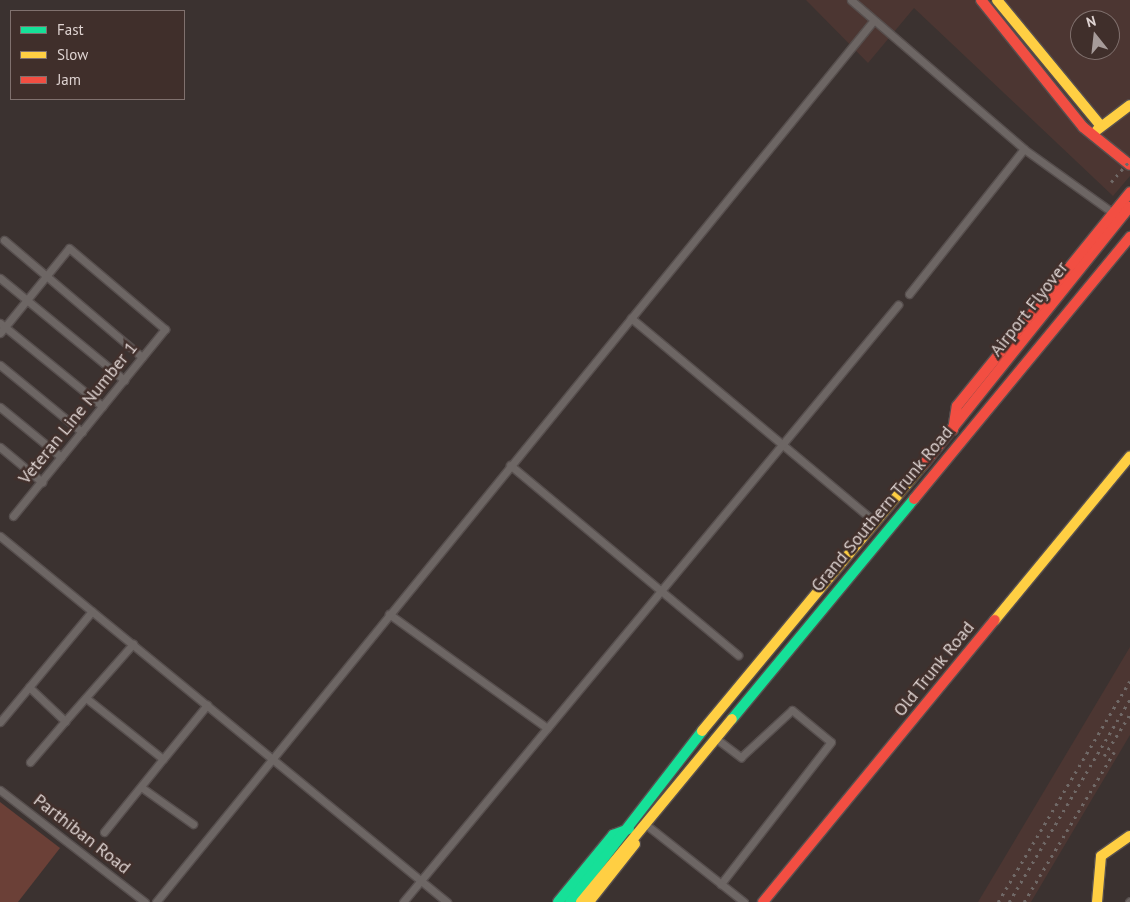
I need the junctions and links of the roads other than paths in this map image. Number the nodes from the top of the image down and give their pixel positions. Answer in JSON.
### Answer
{"nodes":[{"id":1,"x":851,"y":0,"type":"edge"},
{"id":2,"x":981,"y":0,"type":"edge"},
{"id":3,"x":997,"y":0,"type":"edge"},
{"id":4,"x":874,"y":20,"type":"junction"},
{"id":5,"x":1130,"y":105,"type":"edge"},
{"id":6,"x":1101,"y":126,"type":"junction"},
{"id":7,"x":1091,"y":134,"type":"junction"},
{"id":8,"x":1024,"y":149,"type":"junction"},
{"id":9,"x":1130,"y":165,"type":"edge"},
{"id":10,"x":1130,"y":192,"type":"edge"},
{"id":11,"x":1130,"y":207,"type":"edge"},
{"id":12,"x":1113,"y":213,"type":"junction"},
{"id":13,"x":1130,"y":237,"type":"edge"},
{"id":14,"x":4,"y":240,"type":"dead end"},
{"id":15,"x":46,"y":275,"type":"junction"},
{"id":16,"x":0,"y":278,"type":"edge"},
{"id":17,"x":909,"y":294,"type":"dead end"},
{"id":18,"x":26,"y":300,"type":"junction"},
{"id":19,"x":898,"y":305,"type":"dead end"},
{"id":20,"x":630,"y":318,"type":"junction"},
{"id":21,"x":3,"y":325,"type":"edge"},
{"id":22,"x":0,"y":333,"type":"edge"},
{"id":23,"x":142,"y":357,"type":"junction"},
{"id":24,"x":0,"y":365,"type":"edge"},
{"id":25,"x":124,"y":380,"type":"junction"},
{"id":26,"x":102,"y":406,"type":"junction"},
{"id":27,"x":0,"y":407,"type":"edge"},
{"id":28,"x":953,"y":431,"type":"junction"},
{"id":29,"x":82,"y":432,"type":"junction"},
{"id":30,"x":781,"y":444,"type":"junction"},
{"id":31,"x":0,"y":447,"type":"edge"},
{"id":32,"x":1130,"y":456,"type":"edge"},
{"id":33,"x":61,"y":457,"type":"junction"},
{"id":34,"x":510,"y":465,"type":"junction"},
{"id":35,"x":42,"y":482,"type":"junction"},
{"id":36,"x":13,"y":516,"type":"dead end"},
{"id":37,"x":873,"y":520,"type":"junction"},
{"id":38,"x":0,"y":536,"type":"edge"},
{"id":39,"x":659,"y":592,"type":"junction"},
{"id":40,"x":92,"y":611,"type":"junction"},
{"id":41,"x":389,"y":614,"type":"junction"},
{"id":42,"x":133,"y":644,"type":"junction"},
{"id":43,"x":738,"y":655,"type":"dead end"},
{"id":44,"x":29,"y":687,"type":"junction"},
{"id":45,"x":86,"y":698,"type":"junction"},
{"id":46,"x":207,"y":705,"type":"junction"},
{"id":47,"x":65,"y":720,"type":"junction"},
{"id":48,"x":0,"y":722,"type":"edge"},
{"id":49,"x":547,"y":728,"type":"junction"},
{"id":50,"x":714,"y":737,"type":"junction"},
{"id":51,"x":272,"y":758,"type":"junction"},
{"id":52,"x":163,"y":760,"type":"junction"},
{"id":53,"x":30,"y":762,"type":"dead end"},
{"id":54,"x":141,"y":787,"type":"junction"},
{"id":55,"x":0,"y":790,"type":"edge"},
{"id":56,"x":664,"y":805,"type":"junction"},
{"id":57,"x":193,"y":824,"type":"dead end"},
{"id":58,"x":649,"y":827,"type":"junction"},
{"id":59,"x":632,"y":828,"type":"junction"},
{"id":60,"x":104,"y":832,"type":"dead end"},
{"id":61,"x":1130,"y":836,"type":"edge"},
{"id":62,"x":622,"y":845,"type":"junction"},
{"id":63,"x":420,"y":882,"type":"junction"},
{"id":64,"x":721,"y":884,"type":"junction"},
{"id":65,"x":145,"y":902,"type":"edge"},
{"id":66,"x":156,"y":902,"type":"edge"},
{"id":67,"x":403,"y":902,"type":"edge"},
{"id":68,"x":447,"y":902,"type":"edge"},
{"id":69,"x":558,"y":902,"type":"edge"},
{"id":70,"x":570,"y":902,"type":"edge"},
{"id":71,"x":581,"y":902,"type":"edge"},
{"id":72,"x":589,"y":902,"type":"edge"},
{"id":73,"x":744,"y":902,"type":"edge"},
{"id":74,"x":763,"y":902,"type":"edge"},
{"id":75,"x":1097,"y":902,"type":"edge"}],
"edges":[{"from":1,"to":4,"type":"street"},
{"from":2,"to":7,"type":"main road"},
{"from":3,"to":6,"type":"main road"},
{"from":4,"to":8,"type":"street"},
{"from":4,"to":20,"type":"street"},
{"from":5,"to":6,"type":"main road"},
{"from":6,"to":7,"type":"main road"},
{"from":7,"to":9,"type":"main road"},
{"from":8,"to":12,"type":"street"},
{"from":8,"to":17,"type":"street"},
{"from":10,"to":12,"type":"main road"},
{"from":11,"to":28,"type":"main road","name":"Airport Flyover"},
{"from":12,"to":28,"type":"main road"},
{"from":13,"to":50,"type":"main road","name":"Grand Southern Trunk Road"},
{"from":14,"to":15,"type":"street"},
{"from":15,"to":18,"type":"street"},
{"from":15,"to":23,"type":"street"},
{"from":15,"to":23,"type":"street","name":"Veteran Line Number 1"},
{"from":16,"to":18,"type":"street"},
{"from":18,"to":21,"type":"street"},
{"from":18,"to":25,"type":"street"},
{"from":19,"to":30,"type":"street"},
{"from":20,"to":30,"type":"street"},
{"from":20,"to":34,"type":"street"},
{"from":21,"to":22,"type":"street"},
{"from":21,"to":26,"type":"street"},
{"from":23,"to":25,"type":"street","name":"Veteran Line Number 1"},
{"from":24,"to":29,"type":"street"},
{"from":25,"to":26,"type":"street","name":"Veteran Line Number 1"},
{"from":26,"to":29,"type":"street","name":"Veteran Line Number 1"},
{"from":27,"to":33,"type":"street"},
{"from":28,"to":37,"type":"main road","name":"Grand Southern Trunk Road"},
{"from":29,"to":33,"type":"street","name":"Veteran Line Number 1"},
{"from":30,"to":37,"type":"street"},
{"from":30,"to":39,"type":"street"},
{"from":31,"to":35,"type":"street"},
{"from":32,"to":74,"type":"main road","name":"Old Trunk Road"},
{"from":33,"to":35,"type":"street","name":"Veteran Line Number 1"},
{"from":34,"to":39,"type":"street"},
{"from":34,"to":41,"type":"street"},
{"from":35,"to":36,"type":"street","name":"Veteran Line Number 1"},
{"from":37,"to":59,"type":"main road","name":"Grand Southern Trunk Road"},
{"from":38,"to":40,"type":"street"},
{"from":39,"to":43,"type":"street"},
{"from":39,"to":49,"type":"street"},
{"from":40,"to":42,"type":"street"},
{"from":40,"to":44,"type":"street"},
{"from":41,"to":49,"type":"street"},
{"from":41,"to":51,"type":"street"},
{"from":42,"to":45,"type":"street"},
{"from":42,"to":46,"type":"street"},
{"from":44,"to":47,"type":"street"},
{"from":44,"to":48,"type":"street"},
{"from":45,"to":47,"type":"street"},
{"from":45,"to":52,"type":"street"},
{"from":46,"to":51,"type":"street"},
{"from":46,"to":52,"type":"street"},
{"from":47,"to":53,"type":"street"},
{"from":49,"to":63,"type":"street"},
{"from":50,"to":56,"type":"main road","name":"Grand Southern Trunk Road"},
{"from":50,"to":64,"type":"street"},
{"from":51,"to":63,"type":"street"},
{"from":51,"to":66,"type":"street"},
{"from":52,"to":54,"type":"street"},
{"from":54,"to":57,"type":"street"},
{"from":54,"to":60,"type":"street"},
{"from":55,"to":65,"type":"street","name":"Parthiban Road"},
{"from":56,"to":58,"type":"main road"},
{"from":56,"to":62,"type":"main road"},
{"from":58,"to":64,"type":"street"},
{"from":58,"to":72,"type":"main road"},
{"from":59,"to":62,"type":"main road","name":"Grand Southern Trunk Road"},
{"from":59,"to":69,"type":"main road"},
{"from":61,"to":75,"type":"main road"},
{"from":62,"to":70,"type":"main road"},
{"from":62,"to":71,"type":"main road"},
{"from":63,"to":67,"type":"street"},
{"from":63,"to":68,"type":"street"},
{"from":64,"to":73,"type":"street"}]}
